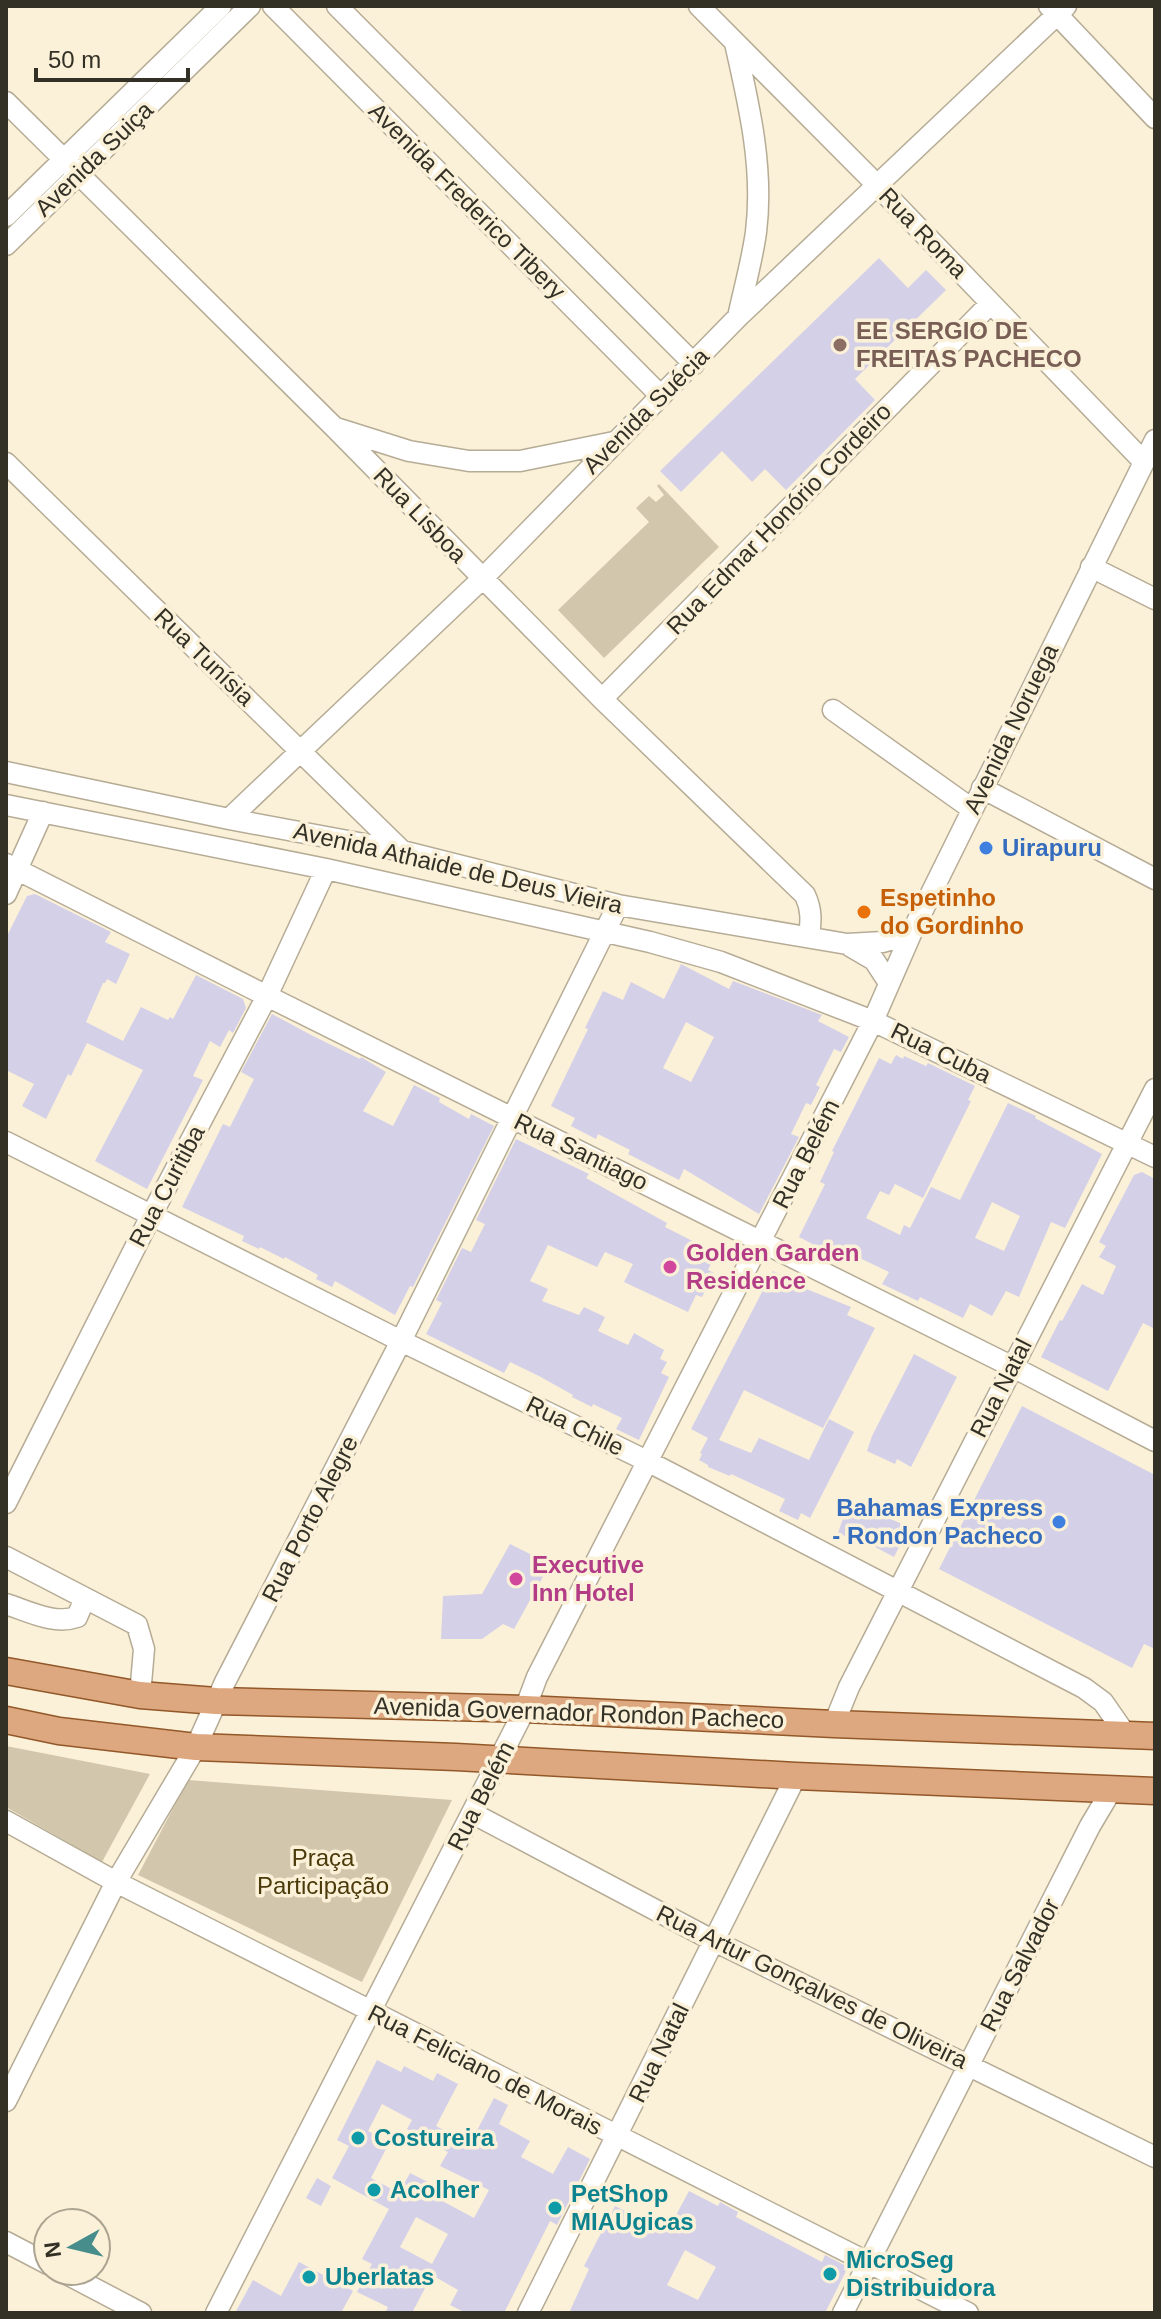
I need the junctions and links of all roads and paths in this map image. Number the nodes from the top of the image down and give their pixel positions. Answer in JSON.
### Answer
{"nodes":[{"id":1,"x":221,"y":6,"type":"edge"},
{"id":2,"x":250,"y":6,"type":"edge"},
{"id":3,"x":273,"y":6,"type":"edge"},
{"id":4,"x":337,"y":6,"type":"edge"},
{"id":5,"x":699,"y":6,"type":"edge"},
{"id":6,"x":1057,"y":9,"type":"edge"},
{"id":7,"x":735,"y":43,"type":"junction"},
{"id":8,"x":6,"y":102,"type":"edge"},
{"id":9,"x":1155,"y":118,"type":"edge"},
{"id":10,"x":72,"y":167,"type":"junction"},
{"id":11,"x":877,"y":185,"type":"junction"},
{"id":12,"x":6,"y":216,"type":"edge"},
{"id":13,"x":6,"y":245,"type":"edge"},
{"id":14,"x":990,"y":304,"type":"junction"},
{"id":15,"x":738,"y":317,"type":"junction"},
{"id":16,"x":694,"y":364,"type":"junction"},
{"id":17,"x":661,"y":396,"type":"junction"},
{"id":18,"x":334,"y":427,"type":"junction"},
{"id":19,"x":1155,"y":440,"type":"edge"},
{"id":20,"x":614,"y":442,"type":"junction"},
{"id":21,"x":1144,"y":462,"type":"junction"},
{"id":22,"x":6,"y":463,"type":"edge"},
{"id":23,"x":1091,"y":567,"type":"junction"},
{"id":24,"x":483,"y":578,"type":"junction"},
{"id":25,"x":1155,"y":599,"type":"edge"},
{"id":26,"x":602,"y":699,"type":"junction"},
{"id":27,"x":833,"y":710,"type":"dead end"},
{"id":28,"x":301,"y":752,"type":"junction"},
{"id":29,"x":6,"y":772,"type":"edge"},
{"id":30,"x":982,"y":788,"type":"junction"},
{"id":31,"x":6,"y":805,"type":"edge"},
{"id":32,"x":972,"y":809,"type":"junction"},
{"id":33,"x":43,"y":812,"type":"junction"},
{"id":34,"x":229,"y":819,"type":"junction"},
{"id":35,"x":402,"y":851,"type":"junction"},
{"id":36,"x":12,"y":867,"type":"edge"},
{"id":37,"x":326,"y":869,"type":"junction"},
{"id":38,"x":1155,"y":879,"type":"edge"},
{"id":39,"x":6,"y":894,"type":"edge"},
{"id":40,"x":618,"y":905,"type":"junction"},
{"id":41,"x":606,"y":932,"type":"junction"},
{"id":42,"x":911,"y":934,"type":"junction"},
{"id":43,"x":809,"y":937,"type":"junction"},
{"id":44,"x":847,"y":944,"type":"junction"},
{"id":45,"x":721,"y":962,"type":"joint"},
{"id":46,"x":889,"y":983,"type":"junction"},
{"id":47,"x":267,"y":996,"type":"junction"},
{"id":48,"x":873,"y":1021,"type":"junction"},
{"id":49,"x":1155,"y":1089,"type":"edge"},
{"id":50,"x":513,"y":1119,"type":"junction"},
{"id":51,"x":6,"y":1142,"type":"edge"},
{"id":52,"x":1128,"y":1144,"type":"junction"},
{"id":53,"x":1155,"y":1157,"type":"edge"},
{"id":54,"x":152,"y":1214,"type":"junction"},
{"id":55,"x":762,"y":1242,"type":"junction"},
{"id":56,"x":401,"y":1341,"type":"junction"},
{"id":57,"x":1011,"y":1366,"type":"junction"},
{"id":58,"x":1155,"y":1441,"type":"edge"},
{"id":59,"x":649,"y":1462,"type":"junction"},
{"id":60,"x":6,"y":1503,"type":"edge"},
{"id":61,"x":6,"y":1557,"type":"edge"},
{"id":62,"x":898,"y":1592,"type":"junction"},
{"id":63,"x":85,"y":1598,"type":"junction"},
{"id":64,"x":6,"y":1604,"type":"edge"},
{"id":65,"x":6,"y":1671,"type":"edge"},
{"id":66,"x":140,"y":1695,"type":"junction"},
{"id":67,"x":216,"y":1701,"type":"junction"},
{"id":68,"x":525,"y":1709,"type":"junction"},
{"id":69,"x":6,"y":1720,"type":"edge"},
{"id":70,"x":834,"y":1724,"type":"junction"},
{"id":71,"x":1126,"y":1735,"type":"junction"},
{"id":72,"x":1155,"y":1736,"type":"edge"},
{"id":73,"x":196,"y":1747,"type":"junction"},
{"id":74,"x":499,"y":1760,"type":"junction"},
{"id":75,"x":792,"y":1784,"type":"junction"},
{"id":76,"x":1112,"y":1789,"type":"junction"},
{"id":77,"x":1155,"y":1791,"type":"edge"},
{"id":78,"x":472,"y":1813,"type":"junction"},
{"id":79,"x":6,"y":1821,"type":"edge"},
{"id":80,"x":116,"y":1882,"type":"junction"},
{"id":81,"x":714,"y":1941,"type":"junction"},
{"id":82,"x":370,"y":2011,"type":"junction"},
{"id":83,"x":969,"y":2065,"type":"junction"},
{"id":84,"x":6,"y":2101,"type":"edge"},
{"id":85,"x":617,"y":2137,"type":"junction"},
{"id":86,"x":1155,"y":2157,"type":"edge"},
{"id":87,"x":6,"y":2242,"type":"edge"},
{"id":88,"x":32,"y":2256,"type":"edge"},
{"id":89,"x":869,"y":2262,"type":"junction"},
{"id":90,"x":91,"y":2287,"type":"edge"},
{"id":91,"x":141,"y":2313,"type":"edge"},
{"id":92,"x":216,"y":2313,"type":"edge"},
{"id":93,"x":528,"y":2313,"type":"edge"},
{"id":94,"x":843,"y":2313,"type":"edge"},
{"id":95,"x":968,"y":2313,"type":"edge"}],
"edges":[{"from":1,"to":10,"type":"street","name":"Avenida Suiça"},
{"from":2,"to":10,"type":"street","name":"Avenida Suiça"},
{"from":3,"to":17,"type":"street","name":"Avenida Frederico Tibery"},
{"from":4,"to":16,"type":"street","name":"Avenida Frederico Tibery"},
{"from":5,"to":7,"type":"street","name":"Rua Roma"},
{"from":6,"to":9,"type":"street"},
{"from":6,"to":11,"type":"street","name":"Avenida Suécia"},
{"from":7,"to":11,"type":"street","name":"Rua Roma"},
{"from":7,"to":15,"type":"street"},
{"from":8,"to":10,"type":"street","name":"Rua Lisboa"},
{"from":10,"to":12,"type":"street","name":"Avenida Suiça"},
{"from":10,"to":13,"type":"street","name":"Avenida Suiça"},
{"from":10,"to":18,"type":"street","name":"Rua Lisboa"},
{"from":11,"to":14,"type":"street","name":"Rua Roma"},
{"from":11,"to":15,"type":"street","name":"Avenida Suécia"},
{"from":14,"to":21,"type":"street","name":"Rua Roma"},
{"from":14,"to":26,"type":"street","name":"Rua Edmar Honório Cordeiro"},
{"from":15,"to":16,"type":"street","name":"Avenida Suécia"},
{"from":16,"to":17,"type":"street","name":"Avenida Suécia"},
{"from":17,"to":20,"type":"street","name":"Avenida Suécia"},
{"from":18,"to":20,"type":"street"},
{"from":18,"to":24,"type":"street","name":"Rua Lisboa"},
{"from":19,"to":21,"type":"street","name":"Avenida Noruega"},
{"from":20,"to":24,"type":"street","name":"Avenida Suécia"},
{"from":21,"to":23,"type":"street","name":"Avenida Noruega"},
{"from":22,"to":28,"type":"street","name":"Rua Tunísia"},
{"from":23,"to":25,"type":"street"},
{"from":23,"to":30,"type":"street","name":"Avenida Noruega"},
{"from":24,"to":26,"type":"street","name":"Rua Lisboa"},
{"from":24,"to":28,"type":"street","name":"Avenida Suécia"},
{"from":26,"to":43,"type":"street","name":"Rua Lisboa"},
{"from":27,"to":32,"type":"street"},
{"from":28,"to":34,"type":"street","name":"Avenida Suécia"},
{"from":28,"to":35,"type":"street","name":"Rua Tunísia"},
{"from":29,"to":34,"type":"street","name":"Avenida Athaide de Deus Vieira"},
{"from":30,"to":32,"type":"street","name":"Avenida Noruega"},
{"from":30,"to":38,"type":"street"},
{"from":31,"to":33,"type":"street","name":"Avenida Athaide de Deus Vieira"},
{"from":32,"to":42,"type":"street","name":"Avenida Noruega"},
{"from":33,"to":36,"type":"street"},
{"from":33,"to":37,"type":"street","name":"Avenida Athaide de Deus Vieira"},
{"from":34,"to":35,"type":"street","name":"Avenida Athaide de Deus Vieira"},
{"from":35,"to":40,"type":"street","name":"Avenida Athaide de Deus Vieira"},
{"from":36,"to":39,"type":"street"},
{"from":36,"to":47,"type":"street","name":"Rua Santiago"},
{"from":37,"to":41,"type":"street","name":"Avenida Athaide de Deus Vieira"},
{"from":37,"to":47,"type":"street","name":"Rua Curitiba"},
{"from":40,"to":41,"type":"street","name":"Rua Porto Alegre"},
{"from":40,"to":43,"type":"street","name":"Avenida Athaide de Deus Vieira"},
{"from":41,"to":45,"type":"street","name":"Avenida Athaide de Deus Vieira"},
{"from":41,"to":50,"type":"street","name":"Rua Porto Alegre"},
{"from":42,"to":44,"type":"street","name":"Avenida Athaide de Deus Vieira"},
{"from":42,"to":46,"type":"street","name":"Avenida Noruega"},
{"from":43,"to":44,"type":"street","name":"Avenida Athaide de Deus Vieira"},
{"from":44,"to":46,"type":"street"},
{"from":45,"to":48,"type":"street","name":"Rua Cuba"},
{"from":46,"to":48,"type":"street","name":"Avenida Noruega"},
{"from":47,"to":50,"type":"street","name":"Rua Santiago"},
{"from":47,"to":54,"type":"street","name":"Rua Curitiba"},
{"from":48,"to":52,"type":"street","name":"Rua Cuba"},
{"from":48,"to":55,"type":"street","name":"Rua Belém"},
{"from":49,"to":52,"type":"street","name":"Rua Natal"},
{"from":50,"to":55,"type":"street","name":"Rua Santiago"},
{"from":50,"to":56,"type":"street","name":"Rua Porto Alegre"},
{"from":51,"to":54,"type":"street","name":"Rua Chile"},
{"from":52,"to":53,"type":"street","name":"Rua Cuba"},
{"from":52,"to":57,"type":"street","name":"Rua Natal"},
{"from":54,"to":56,"type":"street","name":"Rua Chile"},
{"from":54,"to":60,"type":"street","name":"Rua Curitiba"},
{"from":55,"to":57,"type":"street","name":"Rua Santiago"},
{"from":55,"to":59,"type":"street","name":"Rua Belém"},
{"from":56,"to":59,"type":"street","name":"Rua Chile"},
{"from":56,"to":67,"type":"street","name":"Rua Porto Alegre"},
{"from":57,"to":58,"type":"street","name":"Rua Santiago"},
{"from":57,"to":62,"type":"street","name":"Rua Natal"},
{"from":59,"to":62,"type":"street","name":"Rua Chile"},
{"from":59,"to":68,"type":"street","name":"Rua Belém"},
{"from":61,"to":63,"type":"street"},
{"from":62,"to":70,"type":"street","name":"Rua Natal"},
{"from":62,"to":71,"type":"street","name":"Rua Chile"},
{"from":63,"to":64,"type":"street"},
{"from":63,"to":66,"type":"street"},
{"from":65,"to":66,"type":"main road","name":"Avenida Governador Rondon Pacheco"},
{"from":66,"to":67,"type":"main road","name":"Avenida Governador Rondon Pacheco"},
{"from":67,"to":68,"type":"main road","name":"Avenida Governador Rondon Pacheco"},
{"from":67,"to":73,"type":"street","name":"Rua Porto Alegre"},
{"from":68,"to":70,"type":"main road","name":"Avenida Governador Rondon Pacheco"},
{"from":68,"to":74,"type":"street","name":"Rua Belém"},
{"from":69,"to":73,"type":"main road","name":"Avenida Governador Rondon Pacheco"},
{"from":70,"to":71,"type":"main road","name":"Avenida Governador Rondon Pacheco"},
{"from":71,"to":72,"type":"main road","name":"Avenida Governador Rondon Pacheco"},
{"from":73,"to":74,"type":"main road","name":"Avenida Governador Rondon Pacheco"},
{"from":73,"to":80,"type":"street","name":"Rua Porto Alegre"},
{"from":74,"to":75,"type":"main road","name":"Avenida Governador Rondon Pacheco"},
{"from":74,"to":78,"type":"street","name":"Rua Belém"},
{"from":75,"to":76,"type":"main road","name":"Avenida Governador Rondon Pacheco"},
{"from":75,"to":81,"type":"street","name":"Rua Natal"},
{"from":76,"to":77,"type":"main road","name":"Avenida Governador Rondon Pacheco"},
{"from":76,"to":83,"type":"street","name":"Rua Salvador"},
{"from":78,"to":81,"type":"street","name":"Rua Artur Gonçalves de Oliveira"},
{"from":78,"to":82,"type":"street","name":"Rua Belém"},
{"from":79,"to":80,"type":"street","name":"Rua Feliciano de Morais"},
{"from":80,"to":82,"type":"street","name":"Rua Feliciano de Morais"},
{"from":80,"to":84,"type":"street","name":"Rua Porto Alegre"},
{"from":81,"to":83,"type":"street","name":"Rua Artur Gonçalves de Oliveira"},
{"from":81,"to":85,"type":"street","name":"Rua Natal"},
{"from":82,"to":85,"type":"street","name":"Rua Feliciano de Morais"},
{"from":82,"to":92,"type":"street","name":"Rua Belém"},
{"from":83,"to":86,"type":"street","name":"Rua Artur Gonçalves de Oliveira"},
{"from":83,"to":89,"type":"street","name":"Rua Salvador"},
{"from":85,"to":89,"type":"street","name":"Rua Feliciano de Morais"},
{"from":85,"to":93,"type":"street","name":"Rua Natal"},
{"from":87,"to":88,"type":"street"},
{"from":89,"to":94,"type":"street","name":"Rua Salvador"},
{"from":89,"to":95,"type":"street","name":"Rua Feliciano de Morais"},
{"from":90,"to":91,"type":"street"}]}
